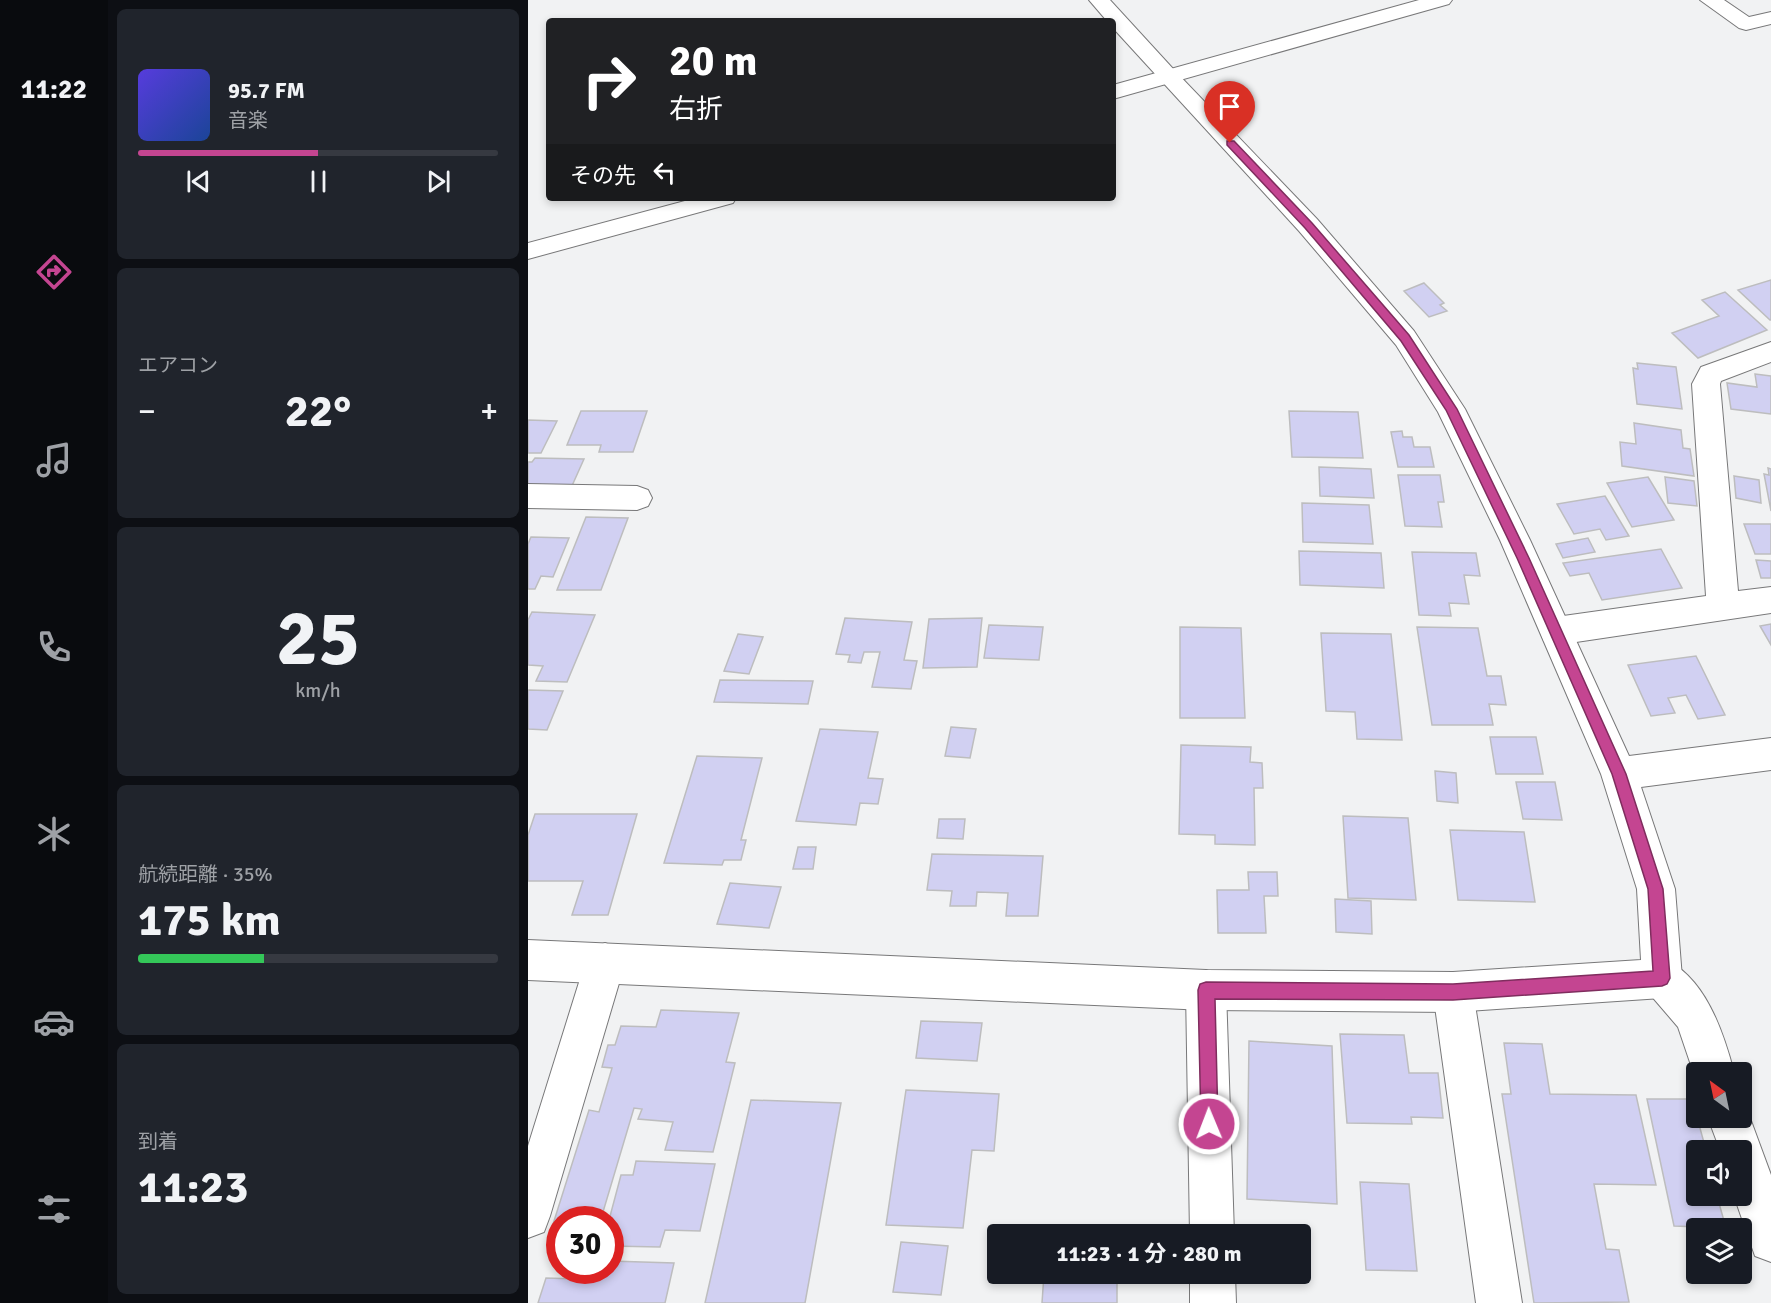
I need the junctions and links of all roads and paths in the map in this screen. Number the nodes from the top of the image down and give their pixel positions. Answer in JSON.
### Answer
{"nodes":[{"id":1,"x":1100,"y":0,"type":"edge"},
{"id":2,"x":1442,"y":0,"type":"edge"},
{"id":3,"x":1710,"y":0,"type":"edge"},
{"id":4,"x":1116,"y":18,"type":"edge"},
{"id":5,"x":1116,"y":18,"type":"edge"},
{"id":6,"x":1771,"y":18,"type":"edge"},
{"id":7,"x":1168,"y":77,"type":"junction"},
{"id":8,"x":1116,"y":91,"type":"edge"},
{"id":9,"x":713,"y":201,"type":"edge"},
{"id":10,"x":528,"y":252,"type":"edge"},
{"id":11,"x":1771,"y":352,"type":"edge"},
{"id":12,"x":528,"y":496,"type":"edge"},
{"id":13,"x":637,"y":498,"type":"dead end"},
{"id":14,"x":1771,"y":600,"type":"edge"},
{"id":15,"x":1723,"y":607,"type":"dead end"},
{"id":16,"x":1556,"y":631,"type":"junction"},
{"id":17,"x":1771,"y":754,"type":"edge"},
{"id":18,"x":1619,"y":774,"type":"junction"},
{"id":19,"x":528,"y":960,"type":"edge"},
{"id":20,"x":605,"y":963,"type":"junction"},
{"id":21,"x":1662,"y":978,"type":"junction"},
{"id":22,"x":1206,"y":990,"type":"junction"},
{"id":23,"x":1453,"y":992,"type":"junction"},
{"id":24,"x":1710,"y":1062,"type":"edge"},
{"id":25,"x":1752,"y":1184,"type":"edge"},
{"id":26,"x":528,"y":1216,"type":"edge"},
{"id":27,"x":1212,"y":1224,"type":"edge"},
{"id":28,"x":1771,"y":1240,"type":"edge"},
{"id":29,"x":1213,"y":1284,"type":"edge"},
{"id":30,"x":1214,"y":1303,"type":"edge"},
{"id":31,"x":1499,"y":1303,"type":"edge"}],
"edges":[{"from":1,"to":4,"type":"street"},
{"from":2,"to":7,"type":"street"},
{"from":3,"to":6,"type":"street"},
{"from":5,"to":7,"type":"street"},
{"from":7,"to":8,"type":"street"},
{"from":7,"to":16,"type":"street"},
{"from":9,"to":10,"type":"street"},
{"from":11,"to":15,"type":"street"},
{"from":12,"to":13,"type":"street"},
{"from":14,"to":16,"type":"street"},
{"from":16,"to":18,"type":"street"},
{"from":17,"to":18,"type":"street"},
{"from":18,"to":21,"type":"street"},
{"from":19,"to":20,"type":"street"},
{"from":20,"to":22,"type":"street"},
{"from":20,"to":26,"type":"street"},
{"from":21,"to":23,"type":"street"},
{"from":21,"to":24,"type":"street"},
{"from":22,"to":23,"type":"street"},
{"from":22,"to":27,"type":"street"},
{"from":23,"to":31,"type":"street"},
{"from":25,"to":28,"type":"street"},
{"from":29,"to":30,"type":"street"}]}
